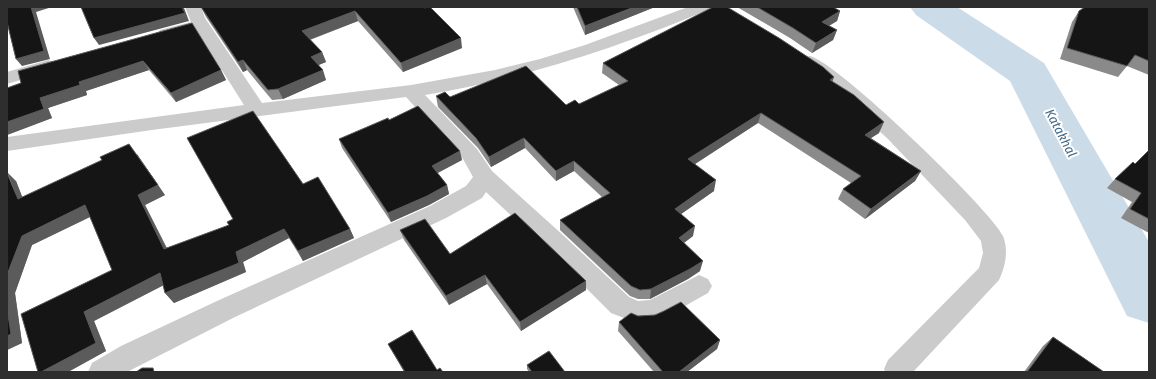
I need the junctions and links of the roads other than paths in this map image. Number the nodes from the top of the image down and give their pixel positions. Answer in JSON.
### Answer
{"nodes":[{"id":1,"x":193,"y":7,"type":"edge"},
{"id":2,"x":702,"y":7,"type":"edge"},
{"id":3,"x":201,"y":24,"type":"junction"},
{"id":4,"x":149,"y":38,"type":"edge"},
{"id":5,"x":795,"y":51,"type":"edge"},
{"id":6,"x":67,"y":61,"type":"edge"},
{"id":7,"x":7,"y":78,"type":"edge"},
{"id":8,"x":410,"y":91,"type":"junction"},
{"id":9,"x":258,"y":110,"type":"junction"},
{"id":10,"x":7,"y":144,"type":"edge"},
{"id":11,"x":484,"y":177,"type":"junction"},
{"id":12,"x":699,"y":286,"type":"dead end"},
{"id":13,"x":898,"y":369,"type":"dead end"},
{"id":14,"x":102,"y":372,"type":"edge"}],
"edges":[{"from":1,"to":3,"type":"street"},
{"from":2,"to":8,"type":"street"},
{"from":3,"to":4,"type":"street"},
{"from":3,"to":9,"type":"street"},
{"from":5,"to":13,"type":"street"},
{"from":6,"to":7,"type":"street"},
{"from":8,"to":9,"type":"street"},
{"from":8,"to":11,"type":"street"},
{"from":9,"to":10,"type":"street"},
{"from":11,"to":12,"type":"street"},
{"from":11,"to":14,"type":"street"}]}
